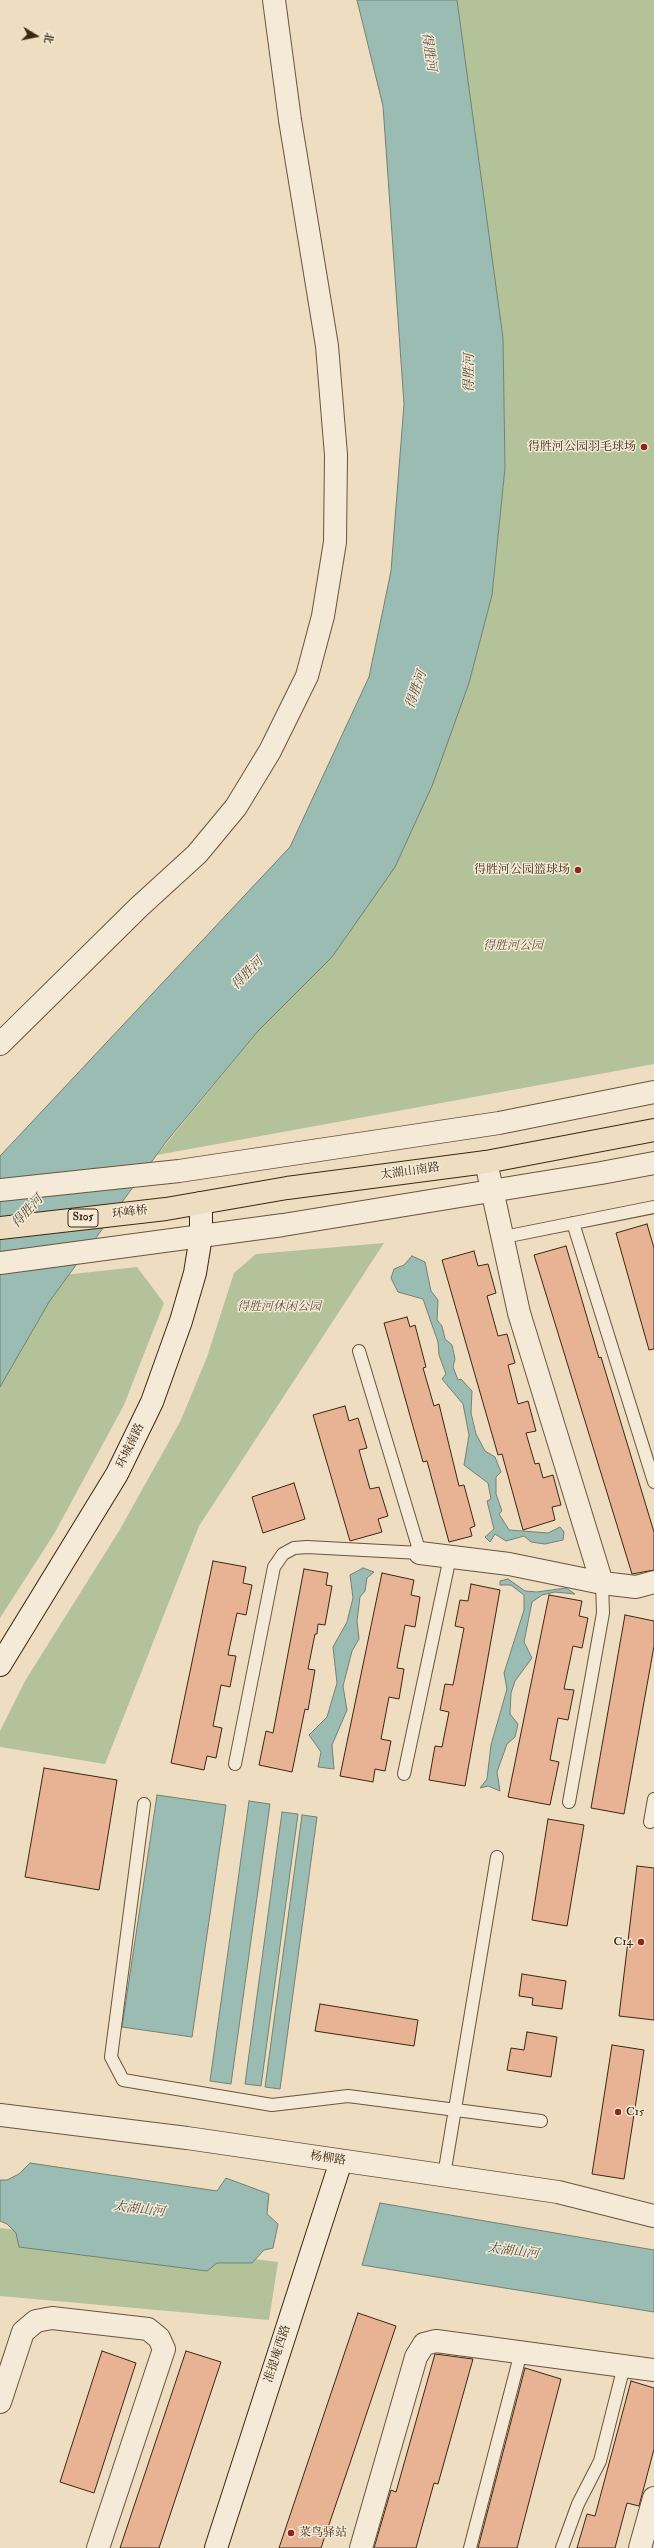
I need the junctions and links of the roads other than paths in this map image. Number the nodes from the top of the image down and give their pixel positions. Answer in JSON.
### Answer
{"nodes":[{"id":1,"x":274,"y":0,"type":"edge"},
{"id":2,"x":0,"y":1044,"type":"edge"},
{"id":3,"x":654,"y":1092,"type":"edge"},
{"id":4,"x":654,"y":1130,"type":"edge"},
{"id":5,"x":486,"y":1162,"type":"junction"},
{"id":6,"x":654,"y":1163,"type":"edge"},
{"id":7,"x":0,"y":1190,"type":"edge"},
{"id":8,"x":493,"y":1192,"type":"junction"},
{"id":9,"x":201,"y":1203,"type":"junction"},
{"id":10,"x":654,"y":1207,"type":"edge"},
{"id":11,"x":166,"y":1209,"type":"joint"},
{"id":12,"x":573,"y":1223,"type":"junction"},
{"id":13,"x":0,"y":1228,"type":"edge"},
{"id":14,"x":201,"y":1236,"type":"junction"},
{"id":15,"x":504,"y":1237,"type":"junction"},
{"id":16,"x":0,"y":1262,"type":"edge"},
{"id":17,"x":359,"y":1350,"type":"dead end"},
{"id":18,"x":654,"y":1482,"type":"edge"},
{"id":19,"x":420,"y":1553,"type":"junction"},
{"id":20,"x":450,"y":1557,"type":"junction"},
{"id":21,"x":654,"y":1582,"type":"edge"},
{"id":22,"x":602,"y":1583,"type":"junction"},
{"id":23,"x":0,"y":1665,"type":"edge"},
{"id":24,"x":235,"y":1764,"type":"dead end"},
{"id":25,"x":404,"y":1774,"type":"dead end"},
{"id":26,"x":654,"y":1799,"type":"edge"},
{"id":27,"x":569,"y":1802,"type":"dead end"},
{"id":28,"x":144,"y":1804,"type":"dead end"},
{"id":29,"x":650,"y":1822,"type":"dead end"},
{"id":30,"x":497,"y":1857,"type":"dead end"},
{"id":31,"x":455,"y":2110,"type":"junction"},
{"id":32,"x":0,"y":2115,"type":"edge"},
{"id":33,"x":541,"y":2122,"type":"dead end"},
{"id":34,"x":341,"y":2161,"type":"junction"},
{"id":35,"x":444,"y":2176,"type":"junction"},
{"id":36,"x":654,"y":2216,"type":"edge"},
{"id":37,"x":521,"y":2352,"type":"junction"},
{"id":38,"x":624,"y":2366,"type":"junction"},
{"id":39,"x":654,"y":2370,"type":"edge"},
{"id":40,"x":0,"y":2402,"type":"edge"},
{"id":41,"x":654,"y":2498,"type":"edge"},
{"id":42,"x":98,"y":2548,"type":"edge"},
{"id":43,"x":216,"y":2548,"type":"edge"},
{"id":44,"x":361,"y":2548,"type":"edge"},
{"id":45,"x":470,"y":2548,"type":"edge"},
{"id":46,"x":562,"y":2548,"type":"edge"},
{"id":47,"x":640,"y":2548,"type":"edge"}],
"edges":[{"from":1,"to":2,"type":"street"},
{"from":3,"to":7,"type":"street"},
{"from":4,"to":5,"type":"main road","name":"太湖山南路"},
{"from":5,"to":8,"type":"street"},
{"from":5,"to":9,"type":"main road","name":"太湖山南路"},
{"from":6,"to":8,"type":"street"},
{"from":8,"to":14,"type":"street"},
{"from":8,"to":15,"type":"street"},
{"from":9,"to":11,"type":"main road","name":"太湖山南路","number":"S105"},
{"from":9,"to":14,"type":"street","name":"环城南路"},
{"from":10,"to":12,"type":"lane"},
{"from":11,"to":13,"type":"main road","name":"环峰桥","number":"S105"},
{"from":12,"to":15,"type":"lane"},
{"from":12,"to":18,"type":"lane"},
{"from":14,"to":16,"type":"street"},
{"from":14,"to":23,"type":"street","name":"环城南路"},
{"from":15,"to":22,"type":"street"},
{"from":17,"to":19,"type":"lane"},
{"from":19,"to":20,"type":"street"},
{"from":19,"to":24,"type":"lane"},
{"from":20,"to":22,"type":"street"},
{"from":20,"to":25,"type":"lane"},
{"from":21,"to":22,"type":"street"},
{"from":22,"to":27,"type":"lane"},
{"from":26,"to":29,"type":"lane"},
{"from":28,"to":31,"type":"lane"},
{"from":30,"to":31,"type":"lane"},
{"from":31,"to":33,"type":"lane"},
{"from":31,"to":35,"type":"lane"},
{"from":32,"to":34,"type":"street","name":"杨柳路"},
{"from":34,"to":35,"type":"street","name":"杨柳路"},
{"from":34,"to":43,"type":"street","name":"准提庵西路"},
{"from":35,"to":36,"type":"street","name":"杨柳路"},
{"from":37,"to":38,"type":"street"},
{"from":37,"to":44,"type":"street"},
{"from":37,"to":45,"type":"lane"},
{"from":38,"to":39,"type":"street"},
{"from":38,"to":46,"type":"lane"},
{"from":40,"to":42,"type":"street"},
{"from":41,"to":47,"type":"street"}]}
